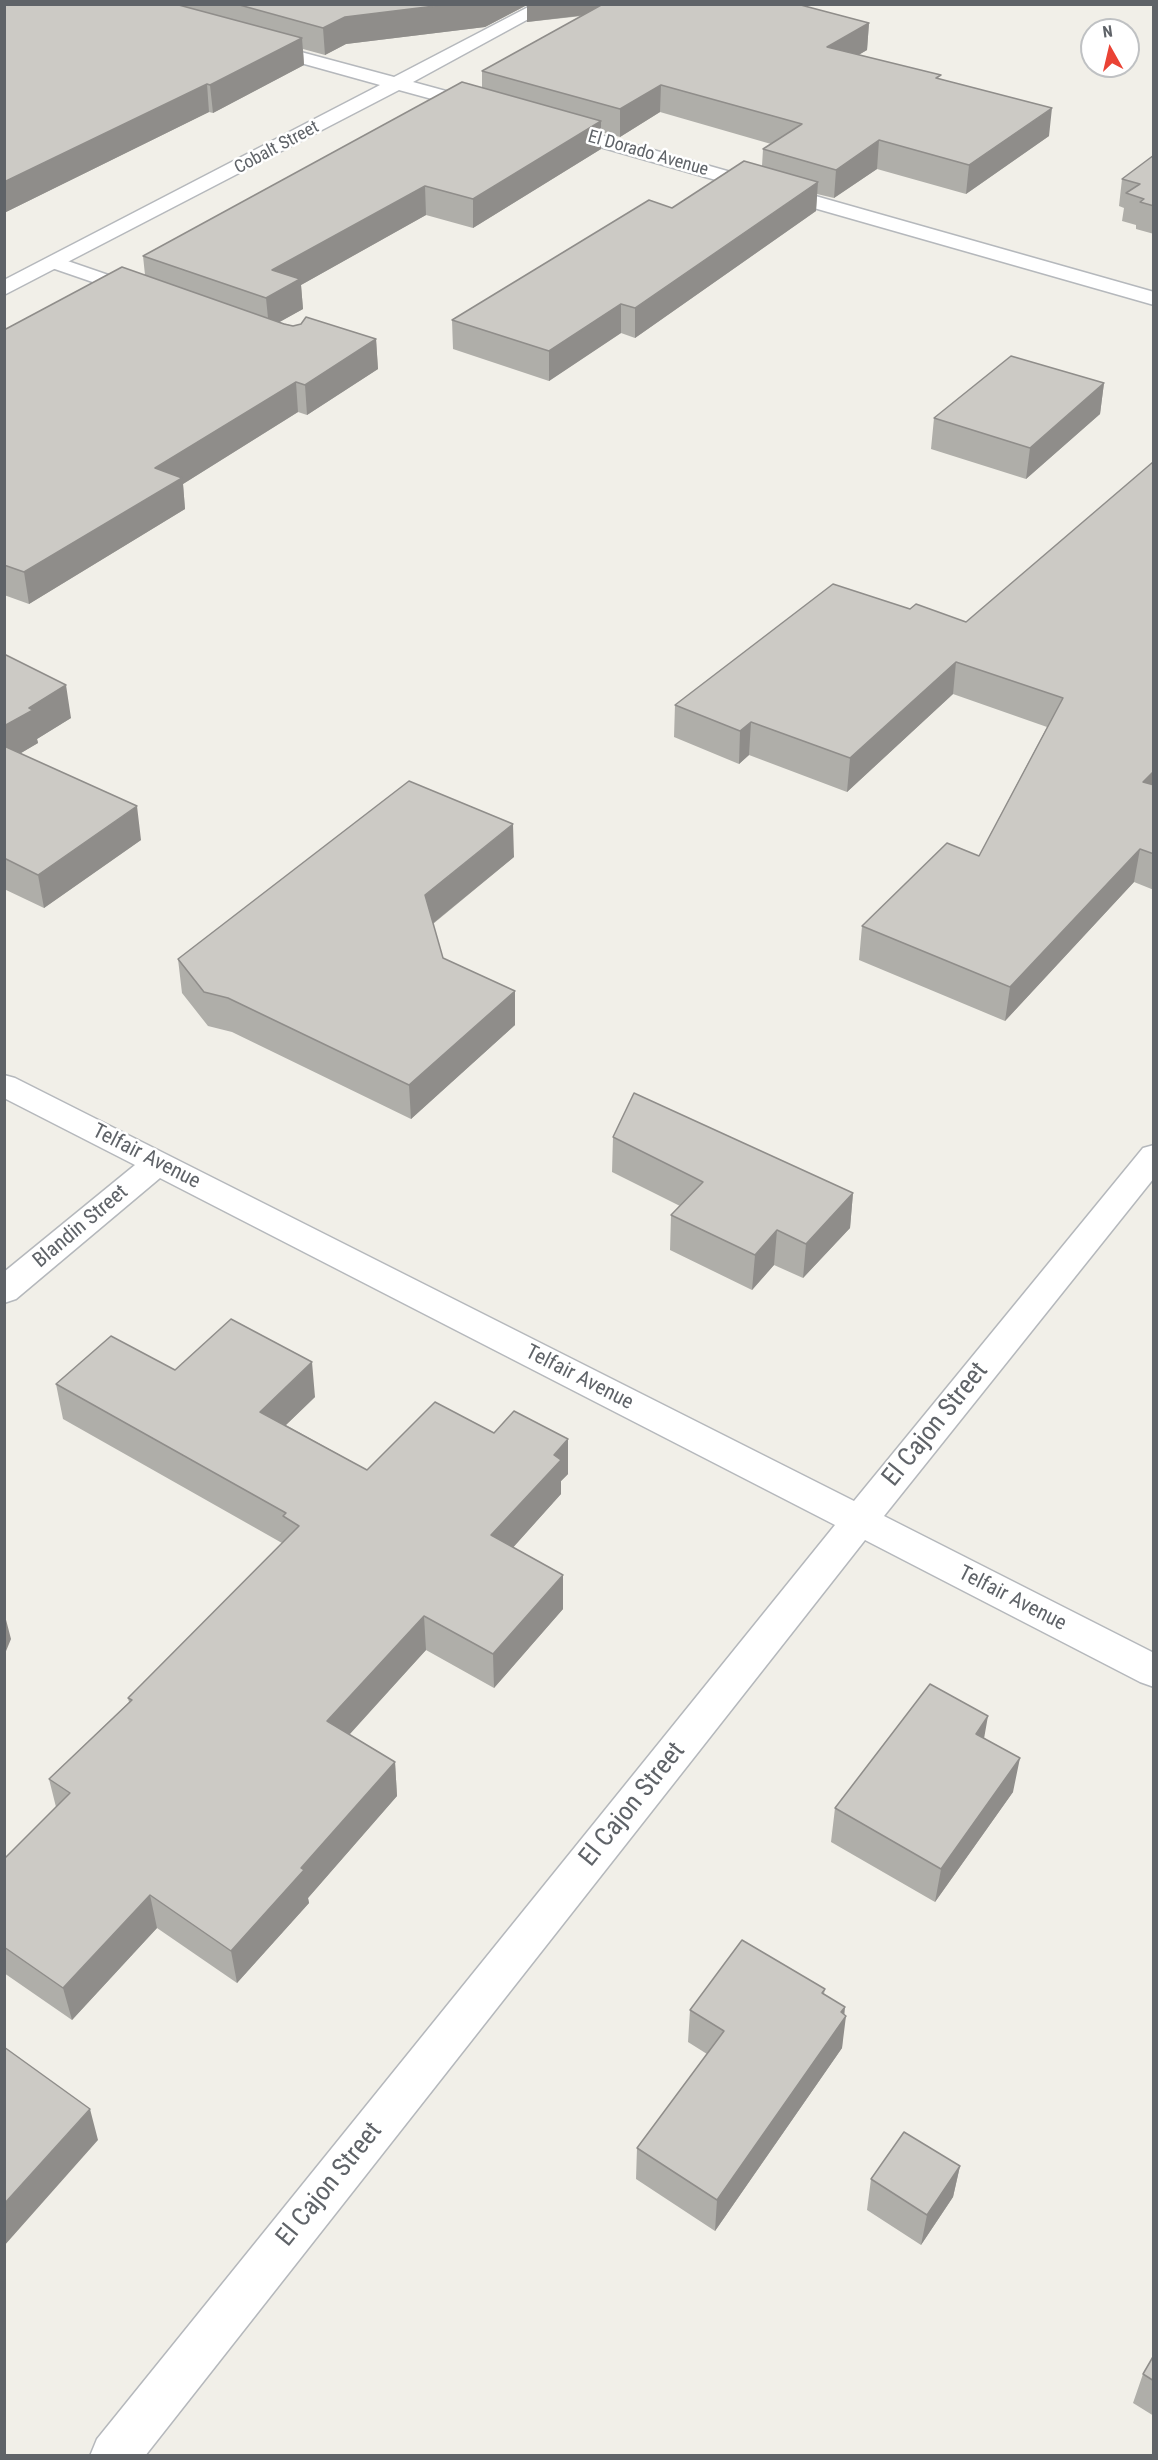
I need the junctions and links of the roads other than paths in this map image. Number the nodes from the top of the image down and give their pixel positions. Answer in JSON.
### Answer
{"nodes":[{"id":1,"x":548,"y":4,"type":"edge"},
{"id":2,"x":242,"y":41,"type":"edge"},
{"id":3,"x":400,"y":83,"type":"junction"},
{"id":4,"x":503,"y":113,"type":"edge"},
{"id":5,"x":537,"y":123,"type":"edge"},
{"id":6,"x":56,"y":263,"type":"junction"},
{"id":7,"x":4,"y":289,"type":"edge"},
{"id":8,"x":1154,"y":299,"type":"edge"},
{"id":9,"x":160,"y":300,"type":"edge"},
{"id":10,"x":4,"y":1085,"type":"edge"},
{"id":11,"x":1154,"y":1156,"type":"edge"},
{"id":12,"x":158,"y":1163,"type":"junction"},
{"id":13,"x":4,"y":1291,"type":"edge"},
{"id":14,"x":859,"y":1521,"type":"junction"},
{"id":15,"x":1154,"y":1671,"type":"edge"},
{"id":16,"x":114,"y":2456,"type":"edge"}],
"edges":[{"from":1,"to":3,"type":"street","name":"Cobalt Street"},
{"from":2,"to":3,"type":"street"},
{"from":3,"to":4,"type":"street"},
{"from":3,"to":6,"type":"street","name":"Cobalt Street"},
{"from":5,"to":8,"type":"street","name":"El Dorado Avenue"},
{"from":6,"to":7,"type":"street","name":"Cobalt Street"},
{"from":6,"to":9,"type":"street"},
{"from":10,"to":12,"type":"street","name":"Telfair Avenue"},
{"from":11,"to":14,"type":"street","name":"El Cajon Street"},
{"from":12,"to":13,"type":"street","name":"Blandin Street"},
{"from":12,"to":14,"type":"street","name":"Telfair Avenue"},
{"from":14,"to":15,"type":"street","name":"Telfair Avenue"},
{"from":14,"to":16,"type":"street","name":"El Cajon Street"}]}
